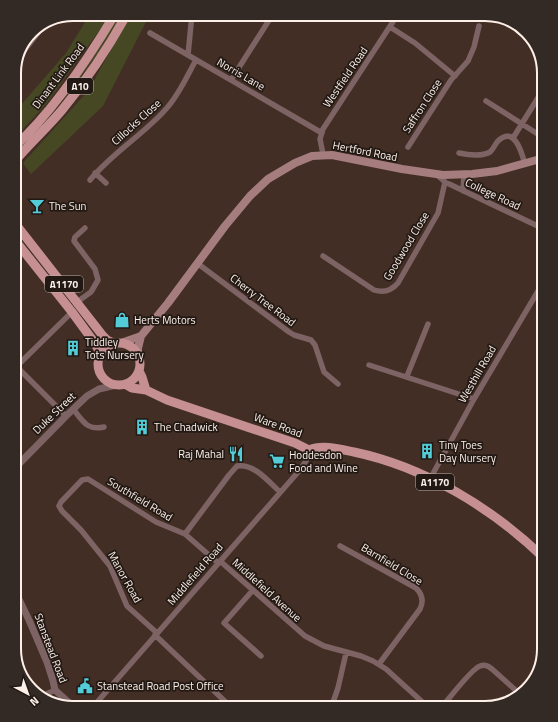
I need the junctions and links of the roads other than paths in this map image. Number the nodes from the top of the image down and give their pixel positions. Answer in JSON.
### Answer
{"nodes":[{"id":1,"x":110,"y":21,"type":"edge"},
{"id":2,"x":123,"y":21,"type":"edge"},
{"id":3,"x":191,"y":21,"type":"edge"},
{"id":4,"x":269,"y":21,"type":"edge"},
{"id":5,"x":394,"y":21,"type":"edge"},
{"id":6,"x":479,"y":26,"type":"dead end"},
{"id":7,"x":390,"y":27,"type":"junction"},
{"id":8,"x":150,"y":33,"type":"dead end"},
{"id":9,"x":188,"y":55,"type":"junction"},
{"id":10,"x":196,"y":60,"type":"junction"},
{"id":11,"x":454,"y":76,"type":"junction"},
{"id":12,"x":232,"y":80,"type":"junction"},
{"id":13,"x":537,"y":99,"type":"edge"},
{"id":14,"x":486,"y":101,"type":"dead end"},
{"id":15,"x":522,"y":124,"type":"junction"},
{"id":16,"x":322,"y":133,"type":"junction"},
{"id":17,"x":537,"y":134,"type":"edge"},
{"id":18,"x":514,"y":138,"type":"junction"},
{"id":19,"x":21,"y":140,"type":"edge"},
{"id":20,"x":408,"y":147,"type":"dead end"},
{"id":21,"x":459,"y":153,"type":"dead end"},
{"id":22,"x":323,"y":154,"type":"junction"},
{"id":23,"x":21,"y":155,"type":"edge"},
{"id":24,"x":537,"y":160,"type":"edge"},
{"id":25,"x":525,"y":164,"type":"junction"},
{"id":26,"x":95,"y":173,"type":"junction"},
{"id":27,"x":436,"y":174,"type":"junction"},
{"id":28,"x":464,"y":175,"type":"junction"},
{"id":29,"x":90,"y":180,"type":"dead end"},
{"id":30,"x":445,"y":182,"type":"junction"},
{"id":31,"x":106,"y":183,"type":"dead end"},
{"id":32,"x":462,"y":191,"type":"junction"},
{"id":33,"x":537,"y":226,"type":"edge"},
{"id":34,"x":85,"y":228,"type":"dead end"},
{"id":35,"x":21,"y":231,"type":"edge"},
{"id":36,"x":21,"y":248,"type":"edge"},
{"id":37,"x":323,"y":256,"type":"dead end"},
{"id":38,"x":198,"y":263,"type":"junction"},
{"id":39,"x":537,"y":293,"type":"edge"},
{"id":40,"x":78,"y":302,"type":"junction"},
{"id":41,"x":72,"y":312,"type":"junction"},
{"id":42,"x":428,"y":324,"type":"dead end"},
{"id":43,"x":141,"y":336,"type":"junction"},
{"id":44,"x":118,"y":344,"type":"junction"},
{"id":45,"x":101,"y":354,"type":"junction"},
{"id":46,"x":138,"y":356,"type":"junction"},
{"id":47,"x":21,"y":359,"type":"edge"},
{"id":48,"x":369,"y":365,"type":"dead end"},
{"id":49,"x":21,"y":371,"type":"edge"},
{"id":50,"x":139,"y":371,"type":"junction"},
{"id":51,"x":407,"y":376,"type":"junction"},
{"id":52,"x":120,"y":384,"type":"junction"},
{"id":53,"x":338,"y":384,"type":"dead end"},
{"id":54,"x":146,"y":390,"type":"junction"},
{"id":55,"x":474,"y":399,"type":"junction"},
{"id":56,"x":73,"y":410,"type":"junction"},
{"id":57,"x":66,"y":416,"type":"junction"},
{"id":58,"x":104,"y":427,"type":"dead end"},
{"id":59,"x":309,"y":450,"type":"junction"},
{"id":60,"x":21,"y":459,"type":"edge"},
{"id":61,"x":430,"y":479,"type":"junction"},
{"id":62,"x":280,"y":492,"type":"junction"},
{"id":63,"x":62,"y":511,"type":"joint"},
{"id":64,"x":185,"y":534,"type":"junction"},
{"id":65,"x":340,"y":546,"type":"dead end"},
{"id":66,"x":537,"y":552,"type":"edge"},
{"id":67,"x":219,"y":562,"type":"junction"},
{"id":68,"x":253,"y":590,"type":"junction"},
{"id":69,"x":21,"y":603,"type":"edge"},
{"id":70,"x":156,"y":634,"type":"junction"},
{"id":71,"x":346,"y":653,"type":"junction"},
{"id":72,"x":261,"y":656,"type":"dead end"},
{"id":73,"x":379,"y":664,"type":"junction"},
{"id":74,"x":55,"y":690,"type":"junction"},
{"id":75,"x":516,"y":690,"type":"edge"},
{"id":76,"x":48,"y":693,"type":"edge"},
{"id":77,"x":66,"y":700,"type":"edge"},
{"id":78,"x":98,"y":701,"type":"edge"},
{"id":79,"x":224,"y":701,"type":"edge"},
{"id":80,"x":333,"y":701,"type":"edge"},
{"id":81,"x":421,"y":701,"type":"edge"},
{"id":82,"x":448,"y":701,"type":"edge"}],
"edges":[{"from":1,"to":19,"type":"main road","name":"Dinant Link Road","number":"A10"},
{"from":2,"to":23,"type":"main road","name":"Dinant Link Road","number":"A10"},
{"from":3,"to":9,"type":"street"},
{"from":4,"to":12,"type":"street"},
{"from":5,"to":7,"type":"street","name":"Westfield Road"},
{"from":6,"to":11,"type":"street","name":"Saffron Close"},
{"from":7,"to":11,"type":"street","name":"Saffron Close"},
{"from":7,"to":16,"type":"street","name":"Westfield Road"},
{"from":8,"to":9,"type":"street","name":"Norris Lane"},
{"from":9,"to":10,"type":"street","name":"Norris Lane"},
{"from":10,"to":12,"type":"street","name":"Norris Lane"},
{"from":10,"to":26,"type":"street","name":"Cillocks Close"},
{"from":11,"to":20,"type":"street","name":"Saffron Close"},
{"from":12,"to":16,"type":"street","name":"Norris Lane"},
{"from":13,"to":15,"type":"street"},
{"from":14,"to":15,"type":"street"},
{"from":15,"to":17,"type":"street"},
{"from":15,"to":18,"type":"street"},
{"from":16,"to":22,"type":"street"},
{"from":18,"to":21,"type":"street"},
{"from":18,"to":25,"type":"street"},
{"from":22,"to":27,"type":"main road","name":"Hertford Road"},
{"from":22,"to":38,"type":"main road","name":"Hertford Road"},
{"from":24,"to":25,"type":"main road","name":"Hertford Road"},
{"from":25,"to":28,"type":"main road","name":"Hertford Road"},
{"from":26,"to":29,"type":"street","name":"Cillocks Close"},
{"from":26,"to":31,"type":"street"},
{"from":27,"to":28,"type":"main road","name":"Hertford Road"},
{"from":27,"to":30,"type":"street","name":"College Road"},
{"from":28,"to":32,"type":"street"},
{"from":30,"to":32,"type":"street","name":"College Road"},
{"from":30,"to":37,"type":"street","name":"Goodwood Close"},
{"from":32,"to":33,"type":"street","name":"College Road"},
{"from":34,"to":40,"type":"street"},
{"from":35,"to":40,"type":"main road","number":"A1170"},
{"from":36,"to":41,"type":"main road","number":"A1170"},
{"from":38,"to":43,"type":"main road","name":"Hertford Road"},
{"from":38,"to":53,"type":"street","name":"Cherry Tree Road"},
{"from":39,"to":55,"type":"street","name":"Westhill Road"},
{"from":40,"to":44,"type":"main road","number":"A1170"},
{"from":41,"to":45,"type":"main road","number":"A1170"},
{"from":41,"to":47,"type":"street"},
{"from":42,"to":51,"type":"street"},
{"from":43,"to":44,"type":"main road"},
{"from":43,"to":46,"type":"main road"},
{"from":44,"to":45,"type":"main road"},
{"from":44,"to":46,"type":"main road"},
{"from":45,"to":52,"type":"main road"},
{"from":46,"to":50,"type":"main road"},
{"from":48,"to":51,"type":"street"},
{"from":49,"to":57,"type":"street"},
{"from":50,"to":52,"type":"main road"},
{"from":50,"to":54,"type":"main road"},
{"from":51,"to":55,"type":"street"},
{"from":52,"to":54,"type":"main road","name":"Ware Road","number":"A1170"},
{"from":52,"to":56,"type":"street","name":"Duke Street"},
{"from":54,"to":59,"type":"main road","name":"Ware Road","number":"A1170"},
{"from":55,"to":61,"type":"street","name":"Westhill Road"},
{"from":56,"to":57,"type":"street","name":"Duke Street"},
{"from":56,"to":58,"type":"street"},
{"from":57,"to":60,"type":"street","name":"Duke Street"},
{"from":59,"to":61,"type":"main road","name":"Ware Road","number":"A1170"},
{"from":59,"to":62,"type":"street","name":"Middlefield Road"},
{"from":61,"to":66,"type":"main road","name":"Ware Road","number":"A1170"},
{"from":62,"to":64,"type":"street"},
{"from":62,"to":67,"type":"street","name":"Middlefield Road"},
{"from":63,"to":64,"type":"street","name":"Southfield Road"},
{"from":63,"to":70,"type":"street","name":"Manor Road"},
{"from":64,"to":67,"type":"street","name":"Southfield Road"},
{"from":65,"to":73,"type":"street","name":"Barnfield Close"},
{"from":67,"to":68,"type":"street","name":"Middlefield Avenue"},
{"from":67,"to":70,"type":"street","name":"Middlefield Road"},
{"from":68,"to":71,"type":"street","name":"Middlefield Avenue"},
{"from":68,"to":72,"type":"street"},
{"from":69,"to":74,"type":"street","name":"Stanstead Road"},
{"from":70,"to":78,"type":"street","name":"Middlefield Road"},
{"from":70,"to":79,"type":"street","name":"Manor Road"},
{"from":71,"to":73,"type":"street","name":"Middlefield Avenue"},
{"from":71,"to":80,"type":"street"},
{"from":73,"to":81,"type":"street","name":"Middlefield Avenue"},
{"from":74,"to":76,"type":"street"},
{"from":74,"to":77,"type":"street","name":"Stanstead Road"},
{"from":75,"to":82,"type":"street"}]}
